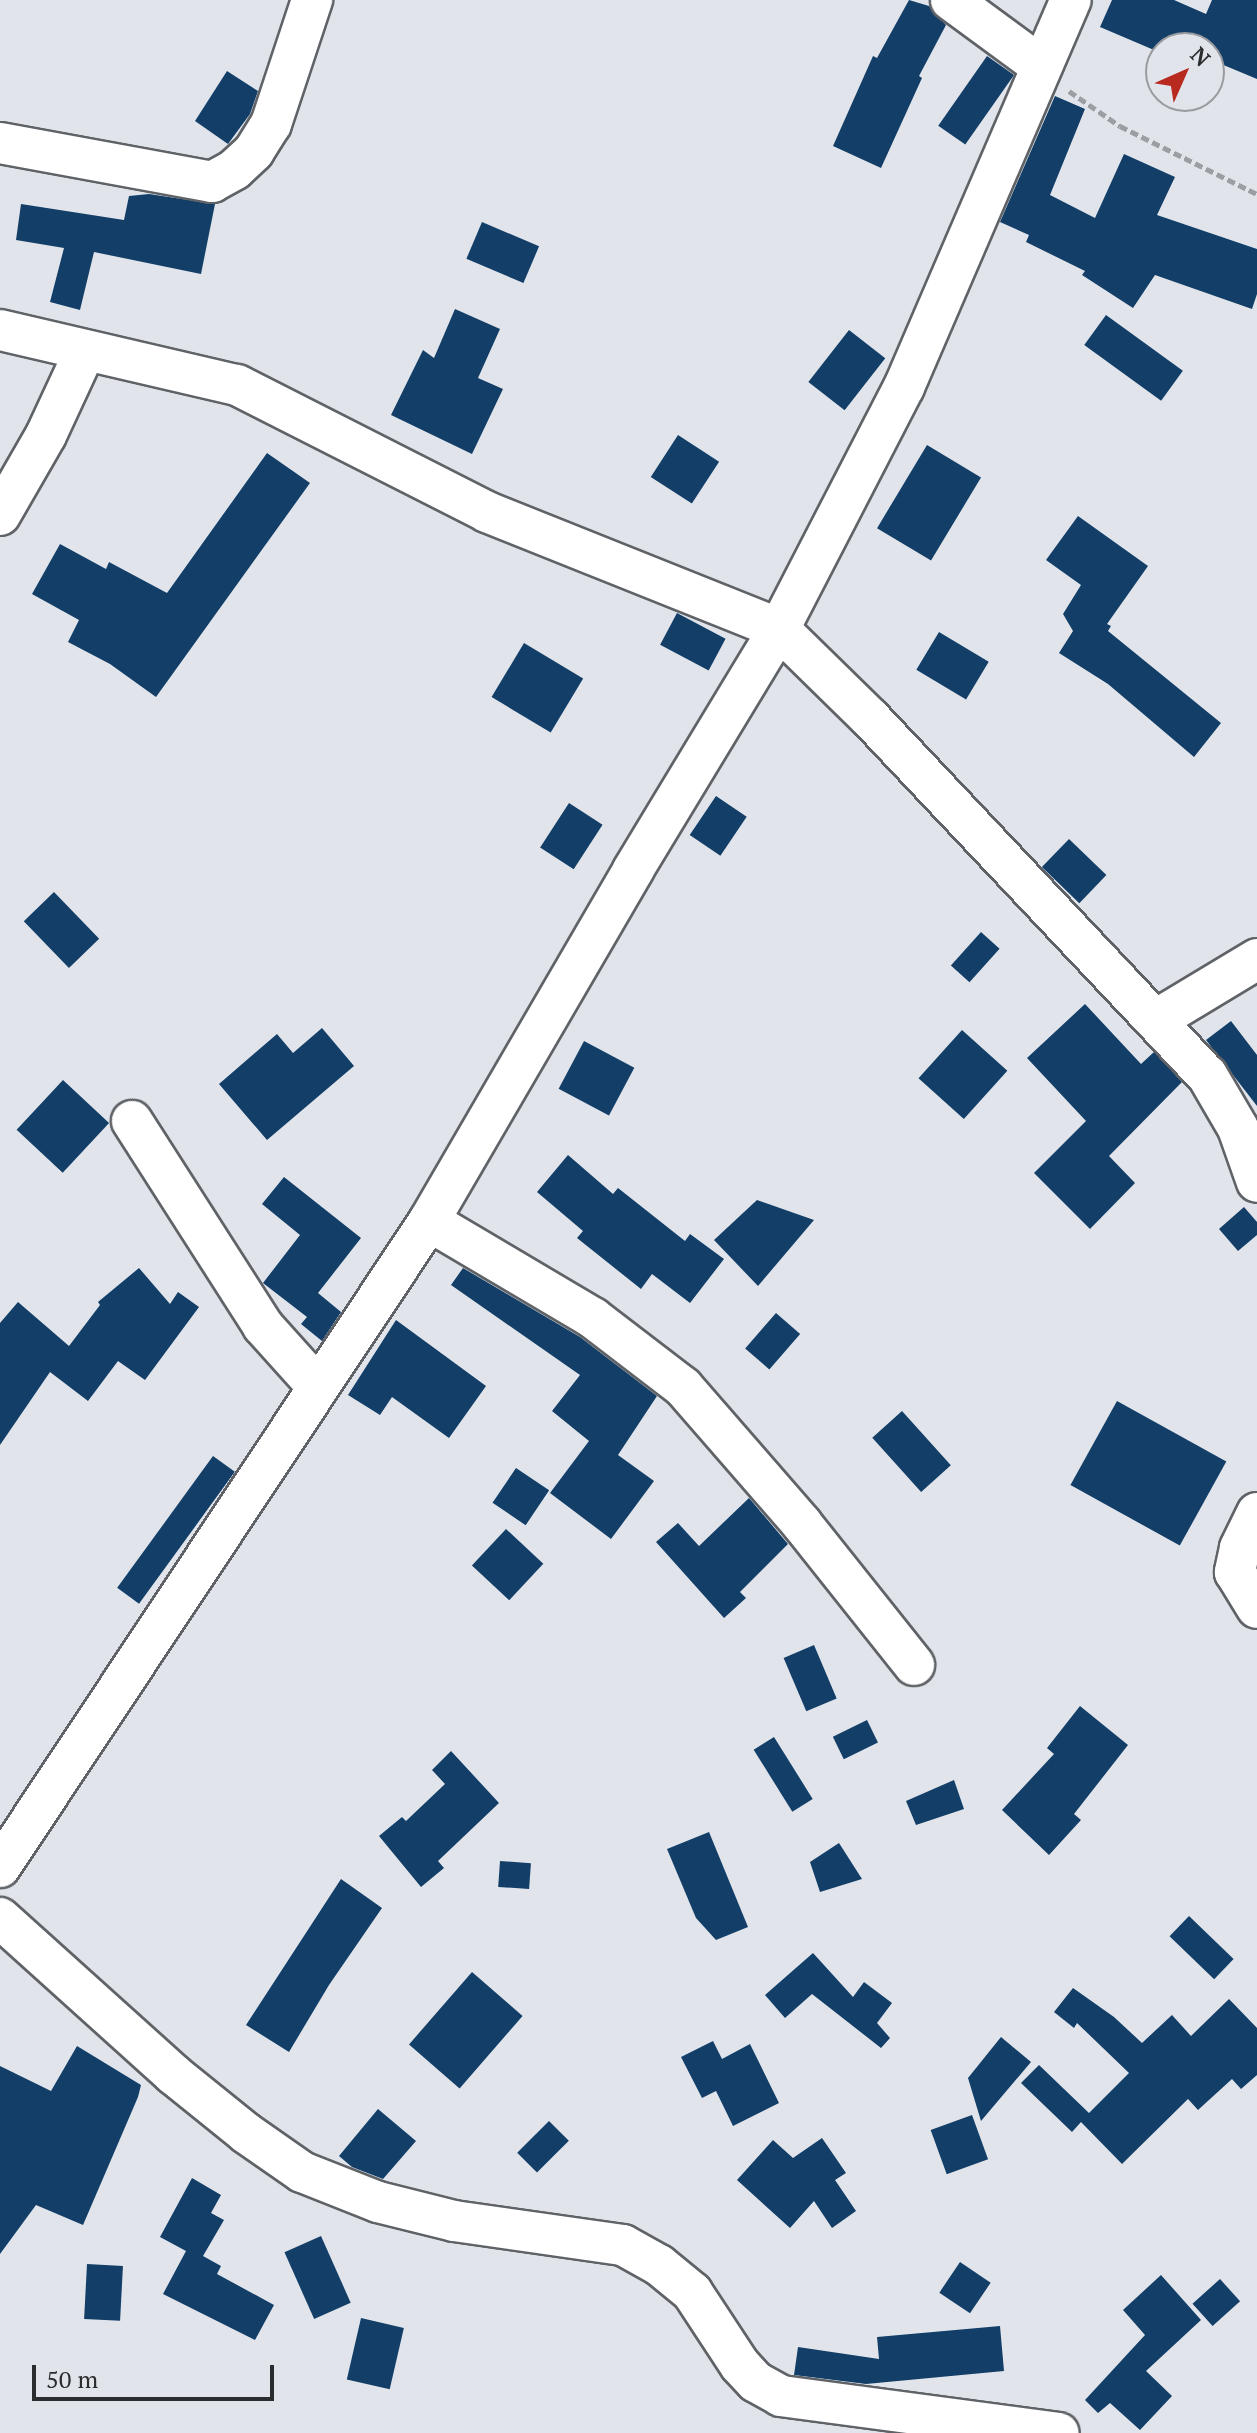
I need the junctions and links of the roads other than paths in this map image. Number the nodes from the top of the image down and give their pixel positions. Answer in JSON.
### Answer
{"nodes":[{"id":1,"x":312,"y":0,"type":"edge"},
{"id":2,"x":951,"y":0,"type":"edge"},
{"id":3,"x":1071,"y":0,"type":"edge"},
{"id":4,"x":1041,"y":66,"type":"junction"},
{"id":5,"x":0,"y":143,"type":"edge"},
{"id":6,"x":0,"y":330,"type":"edge"},
{"id":7,"x":85,"y":351,"type":"junction"},
{"id":8,"x":0,"y":515,"type":"edge"},
{"id":9,"x":779,"y":629,"type":"junction"},
{"id":10,"x":1257,"y":959,"type":"edge"},
{"id":11,"x":1156,"y":1020,"type":"junction"},
{"id":12,"x":132,"y":1121,"type":"dead end"},
{"id":13,"x":1257,"y":1182,"type":"edge"},
{"id":14,"x":429,"y":1221,"type":"junction"},
{"id":15,"x":318,"y":1387,"type":"junction"},
{"id":16,"x":1257,"y":1513,"type":"edge"},
{"id":17,"x":1257,"y":1608,"type":"edge"},
{"id":18,"x":914,"y":1665,"type":"dead end"},
{"id":19,"x":0,"y":1867,"type":"edge"},
{"id":20,"x":0,"y":1918,"type":"edge"},
{"id":21,"x":1059,"y":2433,"type":"edge"}],
"edges":[{"from":1,"to":5,"type":"street"},
{"from":2,"to":4,"type":"street"},
{"from":3,"to":4,"type":"street"},
{"from":4,"to":9,"type":"street"},
{"from":6,"to":7,"type":"street"},
{"from":7,"to":8,"type":"street"},
{"from":7,"to":9,"type":"street"},
{"from":9,"to":11,"type":"street"},
{"from":9,"to":14,"type":"street"},
{"from":10,"to":11,"type":"street"},
{"from":11,"to":13,"type":"street"},
{"from":12,"to":15,"type":"street"},
{"from":14,"to":15,"type":"street"},
{"from":14,"to":18,"type":"street"},
{"from":15,"to":19,"type":"street"},
{"from":16,"to":17,"type":"street"},
{"from":20,"to":21,"type":"street"}]}
